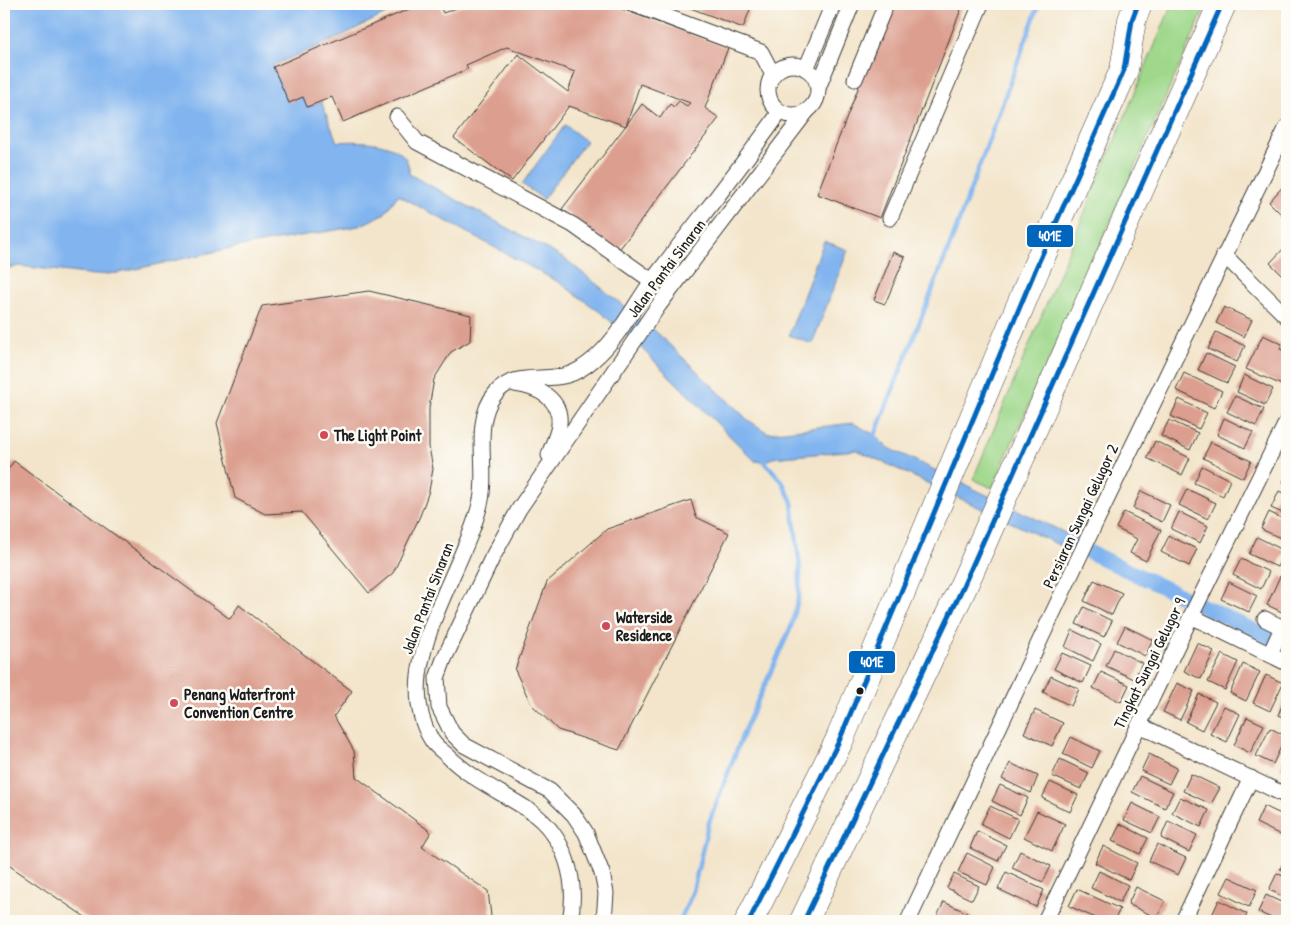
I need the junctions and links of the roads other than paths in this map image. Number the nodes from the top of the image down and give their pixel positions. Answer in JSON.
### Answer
{"nodes":[{"id":1,"x":633,"y":4,"type":"edge"},
{"id":2,"x":833,"y":4,"type":"edge"},
{"id":3,"x":852,"y":4,"type":"edge"},
{"id":4,"x":886,"y":4,"type":"edge"},
{"id":5,"x":981,"y":4,"type":"edge"},
{"id":6,"x":1138,"y":4,"type":"edge"},
{"id":7,"x":1156,"y":4,"type":"edge"},
{"id":8,"x":1222,"y":4,"type":"edge"},
{"id":9,"x":806,"y":69,"type":"junction"},
{"id":10,"x":1124,"y":70,"type":"junction"},
{"id":11,"x":773,"y":74,"type":"junction"},
{"id":12,"x":855,"y":79,"type":"dead end"},
{"id":13,"x":818,"y":88,"type":"junction"},
{"id":14,"x":806,"y":111,"type":"junction"},
{"id":15,"x":780,"y":112,"type":"junction"},
{"id":16,"x":396,"y":117,"type":"dead end"},
{"id":17,"x":1287,"y":127,"type":"edge"},
{"id":18,"x":890,"y":218,"type":"dead end"},
{"id":19,"x":1224,"y":256,"type":"junction"},
{"id":20,"x":652,"y":281,"type":"junction"},
{"id":21,"x":1287,"y":317,"type":"edge"},
{"id":22,"x":511,"y":383,"type":"junction"},
{"id":23,"x":1287,"y":421,"type":"edge"},
{"id":24,"x":542,"y":475,"type":"junction"},
{"id":25,"x":1193,"y":612,"type":"junction"},
{"id":26,"x":1265,"y":619,"type":"dead end"},
{"id":27,"x":1283,"y":629,"type":"edge"},
{"id":28,"x":1271,"y":651,"type":"junction"},
{"id":29,"x":1287,"y":663,"type":"edge"},
{"id":30,"x":1139,"y":725,"type":"junction"},
{"id":31,"x":1251,"y":778,"type":"junction"},
{"id":32,"x":1287,"y":796,"type":"edge"},
{"id":33,"x":834,"y":861,"type":"junction"},
{"id":34,"x":570,"y":921,"type":"edge"},
{"id":35,"x":604,"y":921,"type":"edge"},
{"id":36,"x":749,"y":921,"type":"edge"},
{"id":37,"x":804,"y":921,"type":"edge"},
{"id":38,"x":815,"y":921,"type":"edge"},
{"id":39,"x":908,"y":921,"type":"edge"},
{"id":40,"x":1045,"y":921,"type":"edge"},
{"id":41,"x":1183,"y":921,"type":"edge"}],
"edges":[{"from":1,"to":11,"type":"street"},
{"from":2,"to":9,"type":"street"},
{"from":3,"to":13,"type":"street"},
{"from":4,"to":12,"type":"street"},
{"from":5,"to":18,"type":"street"},
{"from":6,"to":10,"type":"highway"},
{"from":7,"to":10,"type":"highway"},
{"from":8,"to":33,"type":"highway"},
{"from":9,"to":11,"type":"street"},
{"from":9,"to":13,"type":"street"},
{"from":10,"to":36,"type":"highway"},
{"from":11,"to":15,"type":"street"},
{"from":13,"to":14,"type":"street"},
{"from":14,"to":15,"type":"street"},
{"from":14,"to":24,"type":"street","name":"Jalan Pantai Sinaran"},
{"from":15,"to":20,"type":"street","name":"Jalan Pantai Sinaran"},
{"from":16,"to":20,"type":"street"},
{"from":17,"to":19,"type":"street","name":"Persiaran Sungai Gelugor 2"},
{"from":19,"to":21,"type":"street"},
{"from":19,"to":39,"type":"street","name":"Persiaran Sungai Gelugor 2"},
{"from":20,"to":22,"type":"street","name":"Jalan Pantai Sinaran"},
{"from":22,"to":24,"type":"street","name":"Jalan Pantai Sinaran"},
{"from":22,"to":34,"type":"street","name":"Jalan Pantai Sinaran"},
{"from":23,"to":25,"type":"street","name":"Tingkat Sungai Gelugor 9"},
{"from":24,"to":35,"type":"street","name":"Jalan Pantai Sinaran"},
{"from":25,"to":28,"type":"street"},
{"from":25,"to":30,"type":"street","name":"Tingkat Sungai Gelugor 9"},
{"from":26,"to":27,"type":"street"},
{"from":27,"to":28,"type":"street"},
{"from":28,"to":29,"type":"street"},
{"from":30,"to":31,"type":"street"},
{"from":30,"to":40,"type":"street","name":"Tingkat Sungai Gelugor 9"},
{"from":31,"to":32,"type":"street"},
{"from":31,"to":41,"type":"street"},
{"from":33,"to":37,"type":"highway"},
{"from":33,"to":38,"type":"highway"}]}
